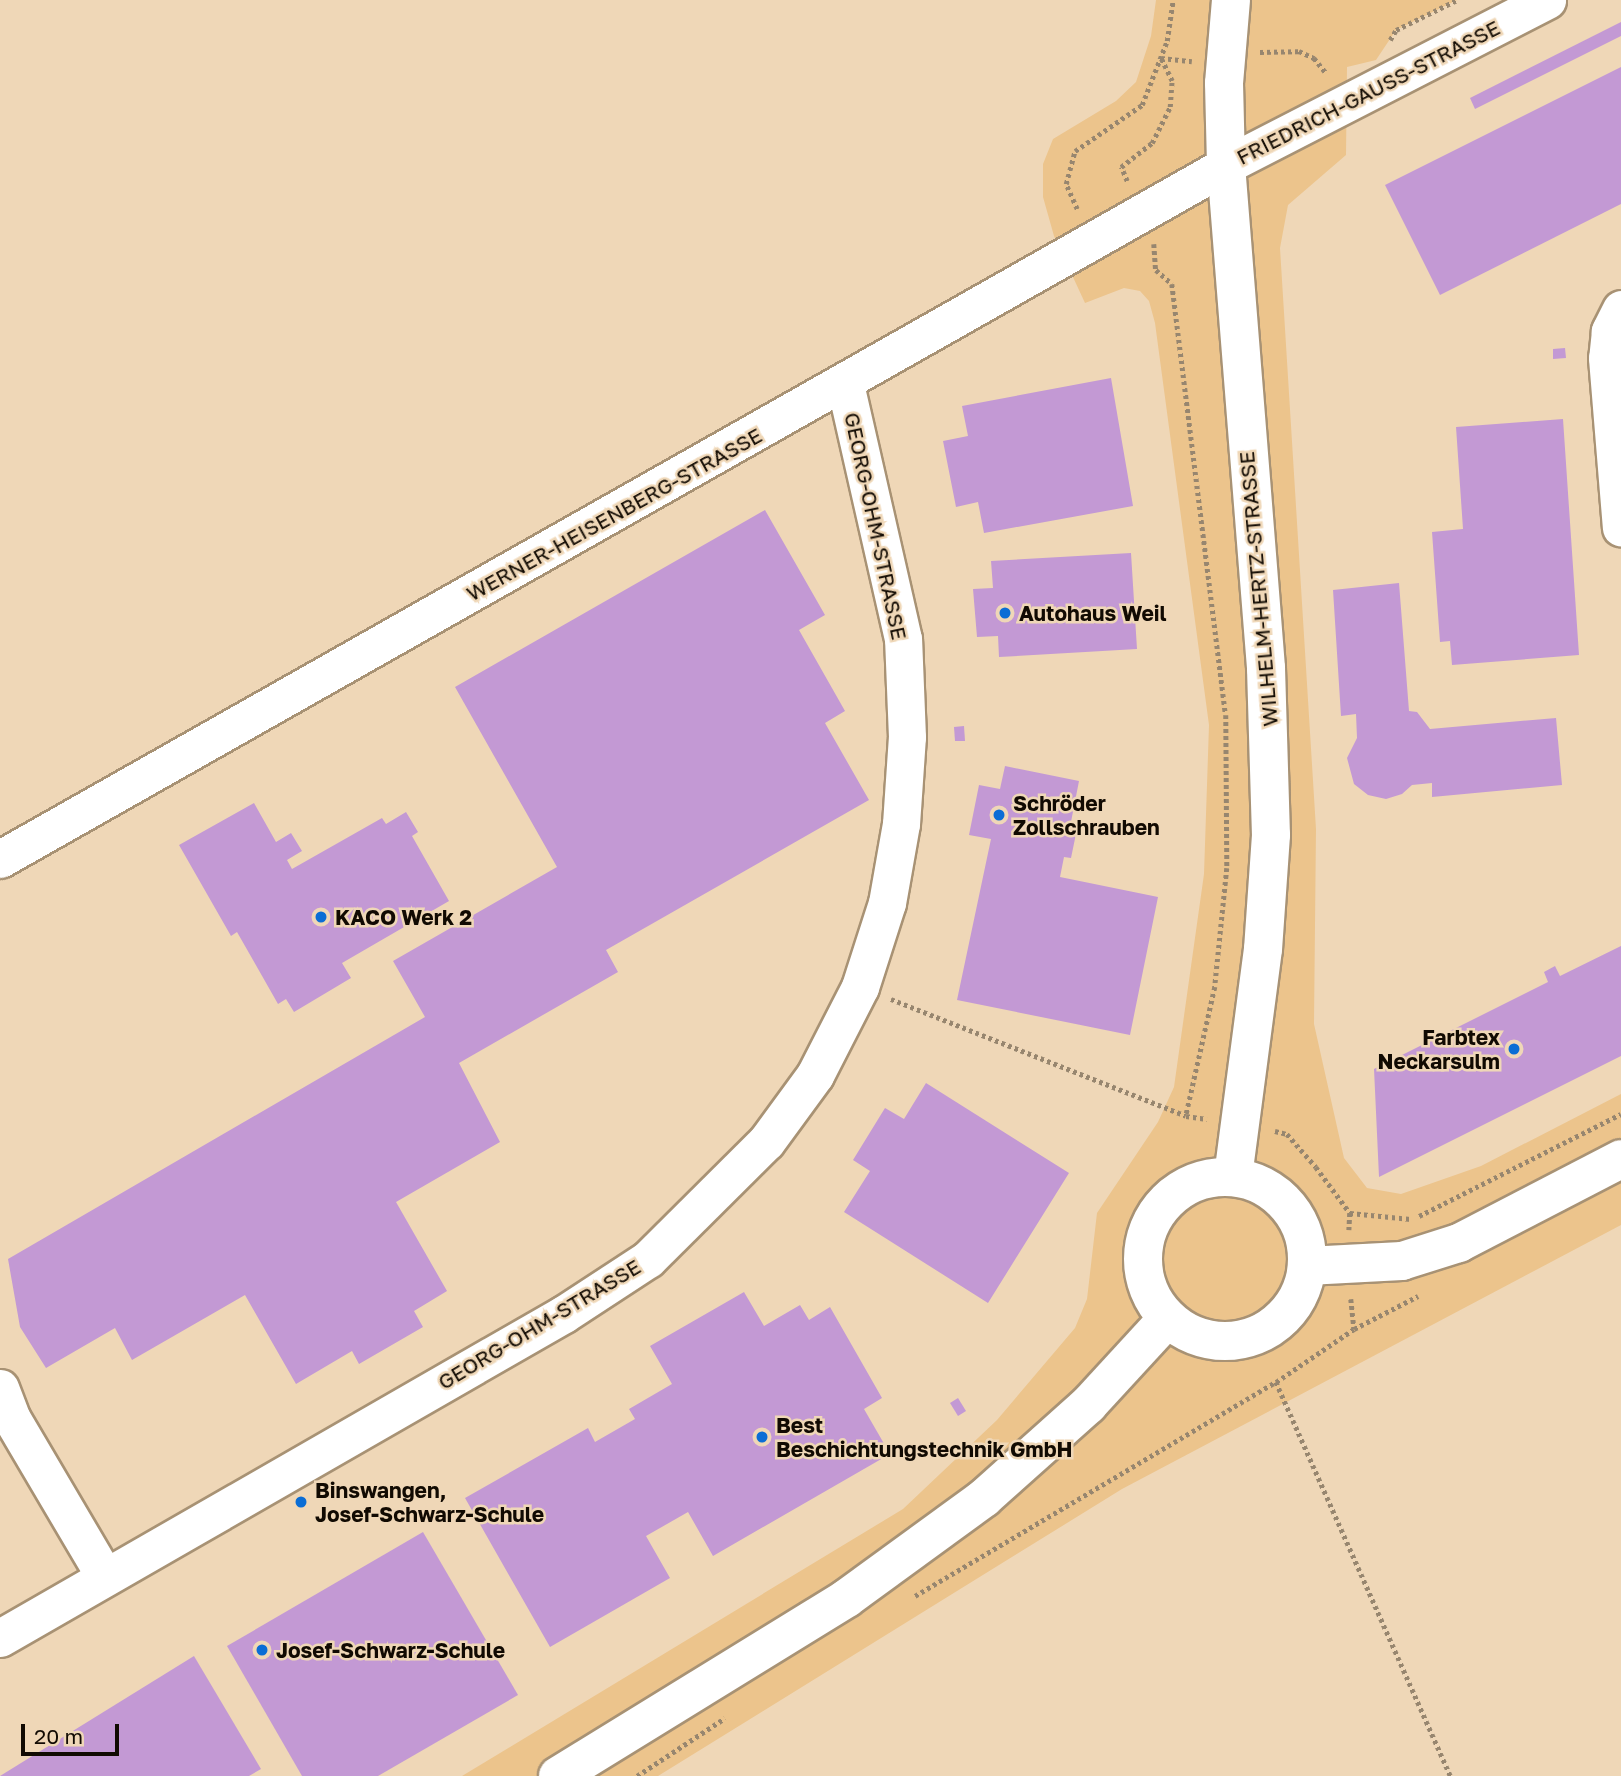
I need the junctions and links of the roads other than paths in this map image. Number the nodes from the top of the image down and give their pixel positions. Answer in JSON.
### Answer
{"nodes":[{"id":1,"x":1231,"y":0,"type":"edge"},
{"id":2,"x":1547,"y":0,"type":"edge"},
{"id":3,"x":1226,"y":165,"type":"junction"},
{"id":4,"x":1621,"y":309,"type":"edge"},
{"id":5,"x":845,"y":384,"type":"junction"},
{"id":6,"x":1621,"y":527,"type":"edge"},
{"id":7,"x":0,"y":859,"type":"edge"},
{"id":8,"x":1621,"y":1160,"type":"edge"},
{"id":9,"x":1233,"y":1177,"type":"junction"},
{"id":10,"x":1307,"y":1266,"type":"junction"},
{"id":11,"x":1167,"y":1319,"type":"junction"},
{"id":12,"x":0,"y":1388,"type":"edge"},
{"id":13,"x":105,"y":1577,"type":"junction"},
{"id":14,"x":0,"y":1638,"type":"edge"},
{"id":15,"x":558,"y":1776,"type":"edge"}],
"edges":[{"from":1,"to":3,"type":"main road","name":"WILHELM-HERTZ-STRASSE"},
{"from":2,"to":3,"type":"street","name":"FRIEDRICH-GAUSS-STRASSE"},
{"from":3,"to":5,"type":"street","name":"WERNER-HEISENBERG-STRASSE"},
{"from":3,"to":9,"type":"main road","name":"WILHELM-HERTZ-STRASSE"},
{"from":4,"to":6,"type":"street"},
{"from":5,"to":7,"type":"street","name":"WERNER-HEISENBERG-STRASSE"},
{"from":5,"to":13,"type":"street","name":"GEORG-OHM-STRASSE"},
{"from":8,"to":10,"type":"main road"},
{"from":9,"to":10,"type":"main road"},
{"from":9,"to":11,"type":"main road"},
{"from":10,"to":11,"type":"main road"},
{"from":11,"to":15,"type":"main road"},
{"from":12,"to":13,"type":"street"},
{"from":13,"to":14,"type":"street","name":"GEORG-OHM-STRASSE"}]}
